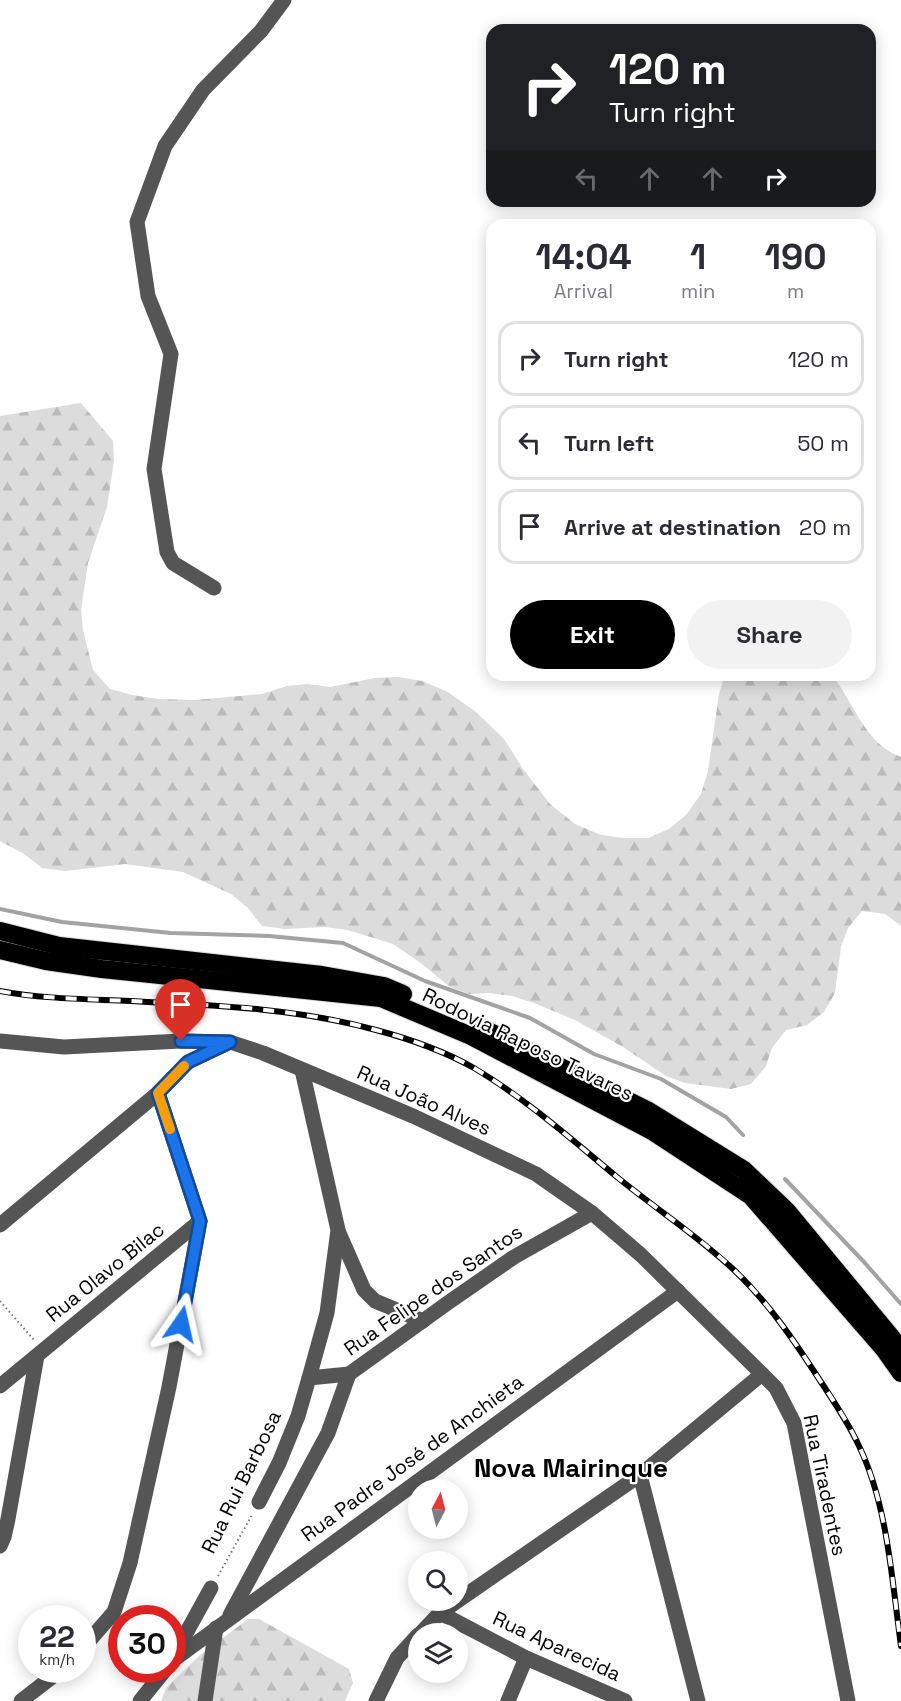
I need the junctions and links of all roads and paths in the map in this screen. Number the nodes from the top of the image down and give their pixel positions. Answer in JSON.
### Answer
{"nodes":[{"id":1,"x":284,"y":0,"type":"edge"},
{"id":2,"x":214,"y":588,"type":"dead end"},
{"id":3,"x":0,"y":931,"type":"edge"},
{"id":4,"x":0,"y":950,"type":"edge"},
{"id":5,"x":0,"y":1041,"type":"edge"},
{"id":6,"x":230,"y":1042,"type":"junction"},
{"id":7,"x":302,"y":1070,"type":"junction"},
{"id":8,"x":158,"y":1093,"type":"junction"},
{"id":9,"x":592,"y":1213,"type":"junction"},
{"id":10,"x":200,"y":1221,"type":"junction"},
{"id":11,"x":0,"y":1225,"type":"edge"},
{"id":12,"x":338,"y":1230,"type":"junction"},
{"id":13,"x":678,"y":1291,"type":"junction"},
{"id":14,"x":0,"y":1301,"type":"edge"},
{"id":15,"x":423,"y":1321,"type":"junction"},
{"id":16,"x":26,"y":1331,"type":"dead end"},
{"id":17,"x":899,"y":1343,"type":"edge"},
{"id":18,"x":37,"y":1356,"type":"junction"},
{"id":19,"x":901,"y":1373,"type":"edge"},
{"id":20,"x":349,"y":1374,"type":"junction"},
{"id":21,"x":762,"y":1374,"type":"junction"},
{"id":22,"x":309,"y":1378,"type":"junction"},
{"id":23,"x":0,"y":1386,"type":"edge"},
{"id":24,"x":639,"y":1476,"type":"junction"},
{"id":25,"x":259,"y":1502,"type":"joint"},
{"id":26,"x":0,"y":1546,"type":"edge"},
{"id":27,"x":211,"y":1588,"type":"joint"},
{"id":28,"x":440,"y":1613,"type":"junction"},
{"id":29,"x":430,"y":1623,"type":"edge"},
{"id":30,"x":222,"y":1624,"type":"junction"},
{"id":31,"x":96,"y":1633,"type":"edge"},
{"id":32,"x":186,"y":1634,"type":"edge"},
{"id":33,"x":408,"y":1646,"type":"edge"},
{"id":34,"x":186,"y":1650,"type":"edge"},
{"id":35,"x":526,"y":1658,"type":"junction"},
{"id":36,"x":44,"y":1683,"type":"edge"},
{"id":37,"x":155,"y":1683,"type":"edge"},
{"id":38,"x":21,"y":1701,"type":"edge"},
{"id":39,"x":140,"y":1701,"type":"edge"},
{"id":40,"x":205,"y":1701,"type":"edge"},
{"id":41,"x":376,"y":1701,"type":"edge"},
{"id":42,"x":508,"y":1701,"type":"edge"},
{"id":43,"x":625,"y":1701,"type":"edge"},
{"id":44,"x":698,"y":1701,"type":"edge"},
{"id":45,"x":848,"y":1701,"type":"edge"}],
"edges":[{"from":1,"to":2,"type":"street"},
{"from":3,"to":17,"type":"highway","name":"Rodovia Raposo Tavares"},
{"from":4,"to":19,"type":"highway","name":"Rodovia Raposo Tavares"},
{"from":5,"to":6,"type":"street","name":"Rua João Alves"},
{"from":6,"to":7,"type":"street","name":"Rua João Alves"},
{"from":6,"to":8,"type":"street"},
{"from":7,"to":9,"type":"street","name":"Rua João Alves"},
{"from":7,"to":12,"type":"street","name":"Rua Rui Barbosa"},
{"from":8,"to":10,"type":"street"},
{"from":8,"to":11,"type":"street"},
{"from":9,"to":13,"type":"street","name":"Rua Tiradentes"},
{"from":9,"to":15,"type":"street","name":"Rua Felipe dos Santos"},
{"from":10,"to":18,"type":"street","name":"Rua Olavo Bilac"},
{"from":10,"to":31,"type":"street"},
{"from":12,"to":15,"type":"street"},
{"from":12,"to":22,"type":"street","name":"Rua Rui Barbosa"},
{"from":13,"to":21,"type":"street","name":"Rua Tiradentes"},
{"from":13,"to":30,"type":"street","name":"Rua Padre José de Anchieta"},
{"from":14,"to":16,"type":"path"},
{"from":15,"to":20,"type":"street","name":"Rua Felipe dos Santos"},
{"from":18,"to":23,"type":"street","name":"Rua Olavo Bilac"},
{"from":18,"to":26,"type":"street"},
{"from":20,"to":22,"type":"street"},
{"from":20,"to":30,"type":"street","name":"Rua Felipe dos Santos"},
{"from":21,"to":24,"type":"street"},
{"from":21,"to":45,"type":"street","name":"Rua Tiradentes"},
{"from":22,"to":25,"type":"street","name":"Rua Rui Barbosa"},
{"from":24,"to":28,"type":"street"},
{"from":24,"to":44,"type":"street"},
{"from":25,"to":27,"type":"path","name":"Rua Rui Barbosa"},
{"from":27,"to":32,"type":"street"},
{"from":28,"to":29,"type":"street"},
{"from":28,"to":35,"type":"street","name":"Rua Aparecida"},
{"from":30,"to":34,"type":"street","name":"Rua Padre José de Anchieta"},
{"from":30,"to":40,"type":"street"},
{"from":33,"to":41,"type":"street"},
{"from":35,"to":42,"type":"street"},
{"from":35,"to":43,"type":"street","name":"Rua Aparecida"},
{"from":36,"to":38,"type":"street"},
{"from":37,"to":39,"type":"street"}]}
